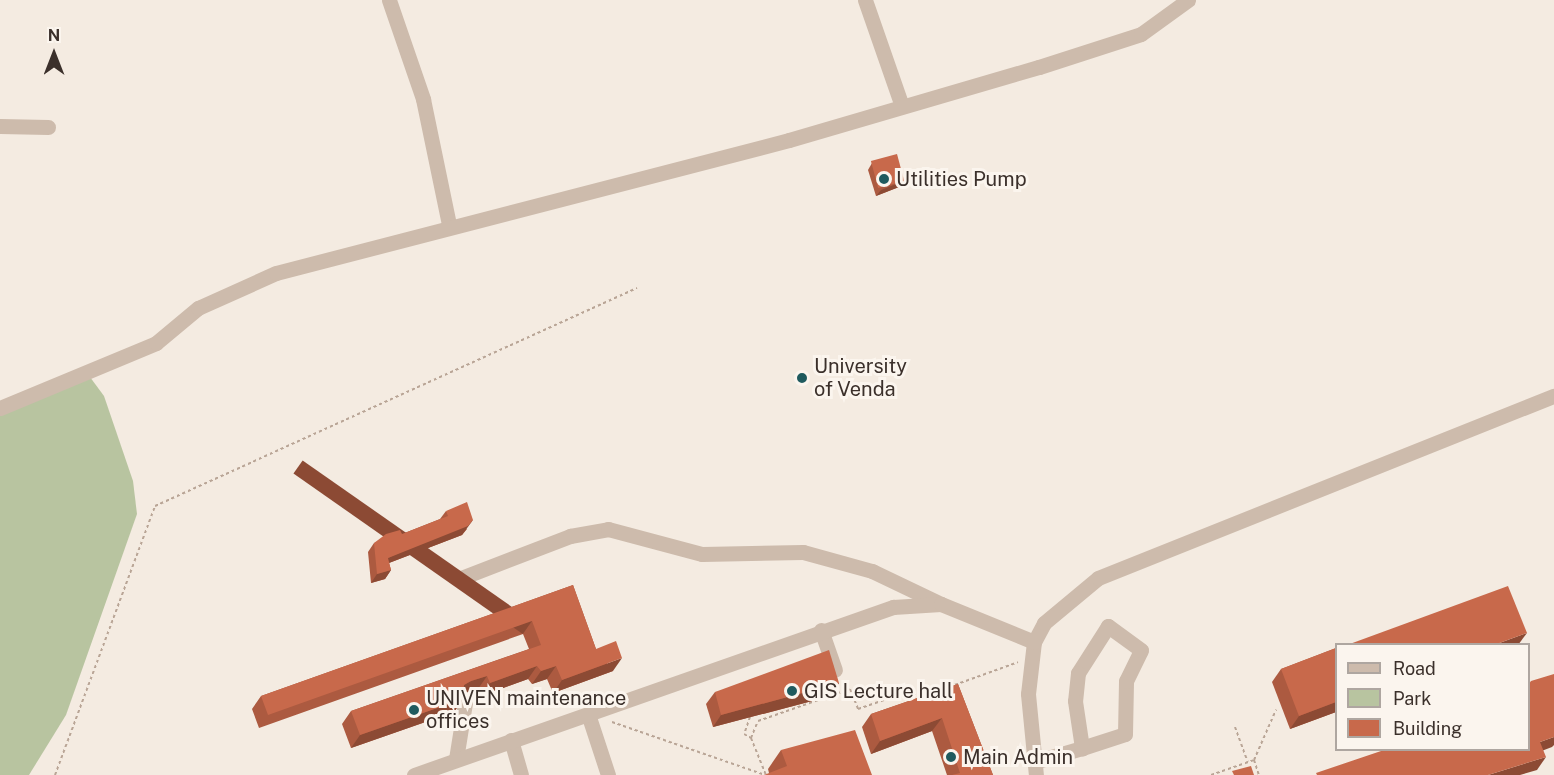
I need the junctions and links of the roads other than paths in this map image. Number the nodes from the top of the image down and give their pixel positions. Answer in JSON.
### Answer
{"nodes":[{"id":1,"x":389,"y":0,"type":"edge"},
{"id":2,"x":865,"y":0,"type":"edge"},
{"id":3,"x":1188,"y":0,"type":"edge"},
{"id":4,"x":902,"y":106,"type":"junction"},
{"id":5,"x":0,"y":126,"type":"edge"},
{"id":6,"x":48,"y":127,"type":"dead end"},
{"id":7,"x":449,"y":225,"type":"junction"},
{"id":8,"x":1554,"y":396,"type":"edge"},
{"id":9,"x":0,"y":408,"type":"edge"},
{"id":10,"x":461,"y":578,"type":"dead end"},
{"id":11,"x":941,"y":604,"type":"junction"},
{"id":12,"x":821,"y":630,"type":"junction"},
{"id":13,"x":1034,"y":642,"type":"junction"},
{"id":14,"x":835,"y":671,"type":"edge"},
{"id":15,"x":465,"y":703,"type":"edge"},
{"id":16,"x":588,"y":714,"type":"junction"},
{"id":17,"x":511,"y":740,"type":"junction"},
{"id":18,"x":1082,"y":748,"type":"junction"},
{"id":19,"x":456,"y":759,"type":"junction"},
{"id":20,"x":1035,"y":768,"type":"edge"},
{"id":21,"x":414,"y":775,"type":"edge"},
{"id":22,"x":521,"y":775,"type":"edge"},
{"id":23,"x":608,"y":775,"type":"edge"}],
"edges":[{"from":1,"to":7,"type":"street"},
{"from":2,"to":4,"type":"street"},
{"from":3,"to":4,"type":"street"},
{"from":4,"to":7,"type":"street"},
{"from":5,"to":6,"type":"street"},
{"from":7,"to":9,"type":"street"},
{"from":8,"to":13,"type":"street"},
{"from":10,"to":11,"type":"street"},
{"from":11,"to":12,"type":"street"},
{"from":11,"to":13,"type":"street"},
{"from":12,"to":14,"type":"street"},
{"from":12,"to":16,"type":"street"},
{"from":13,"to":20,"type":"street"},
{"from":15,"to":19,"type":"street"},
{"from":16,"to":17,"type":"street"},
{"from":16,"to":23,"type":"street"},
{"from":17,"to":19,"type":"street"},
{"from":17,"to":22,"type":"street"},
{"from":18,"to":18,"type":"street"},
{"from":18,"to":20,"type":"street"},
{"from":19,"to":21,"type":"street"}]}
